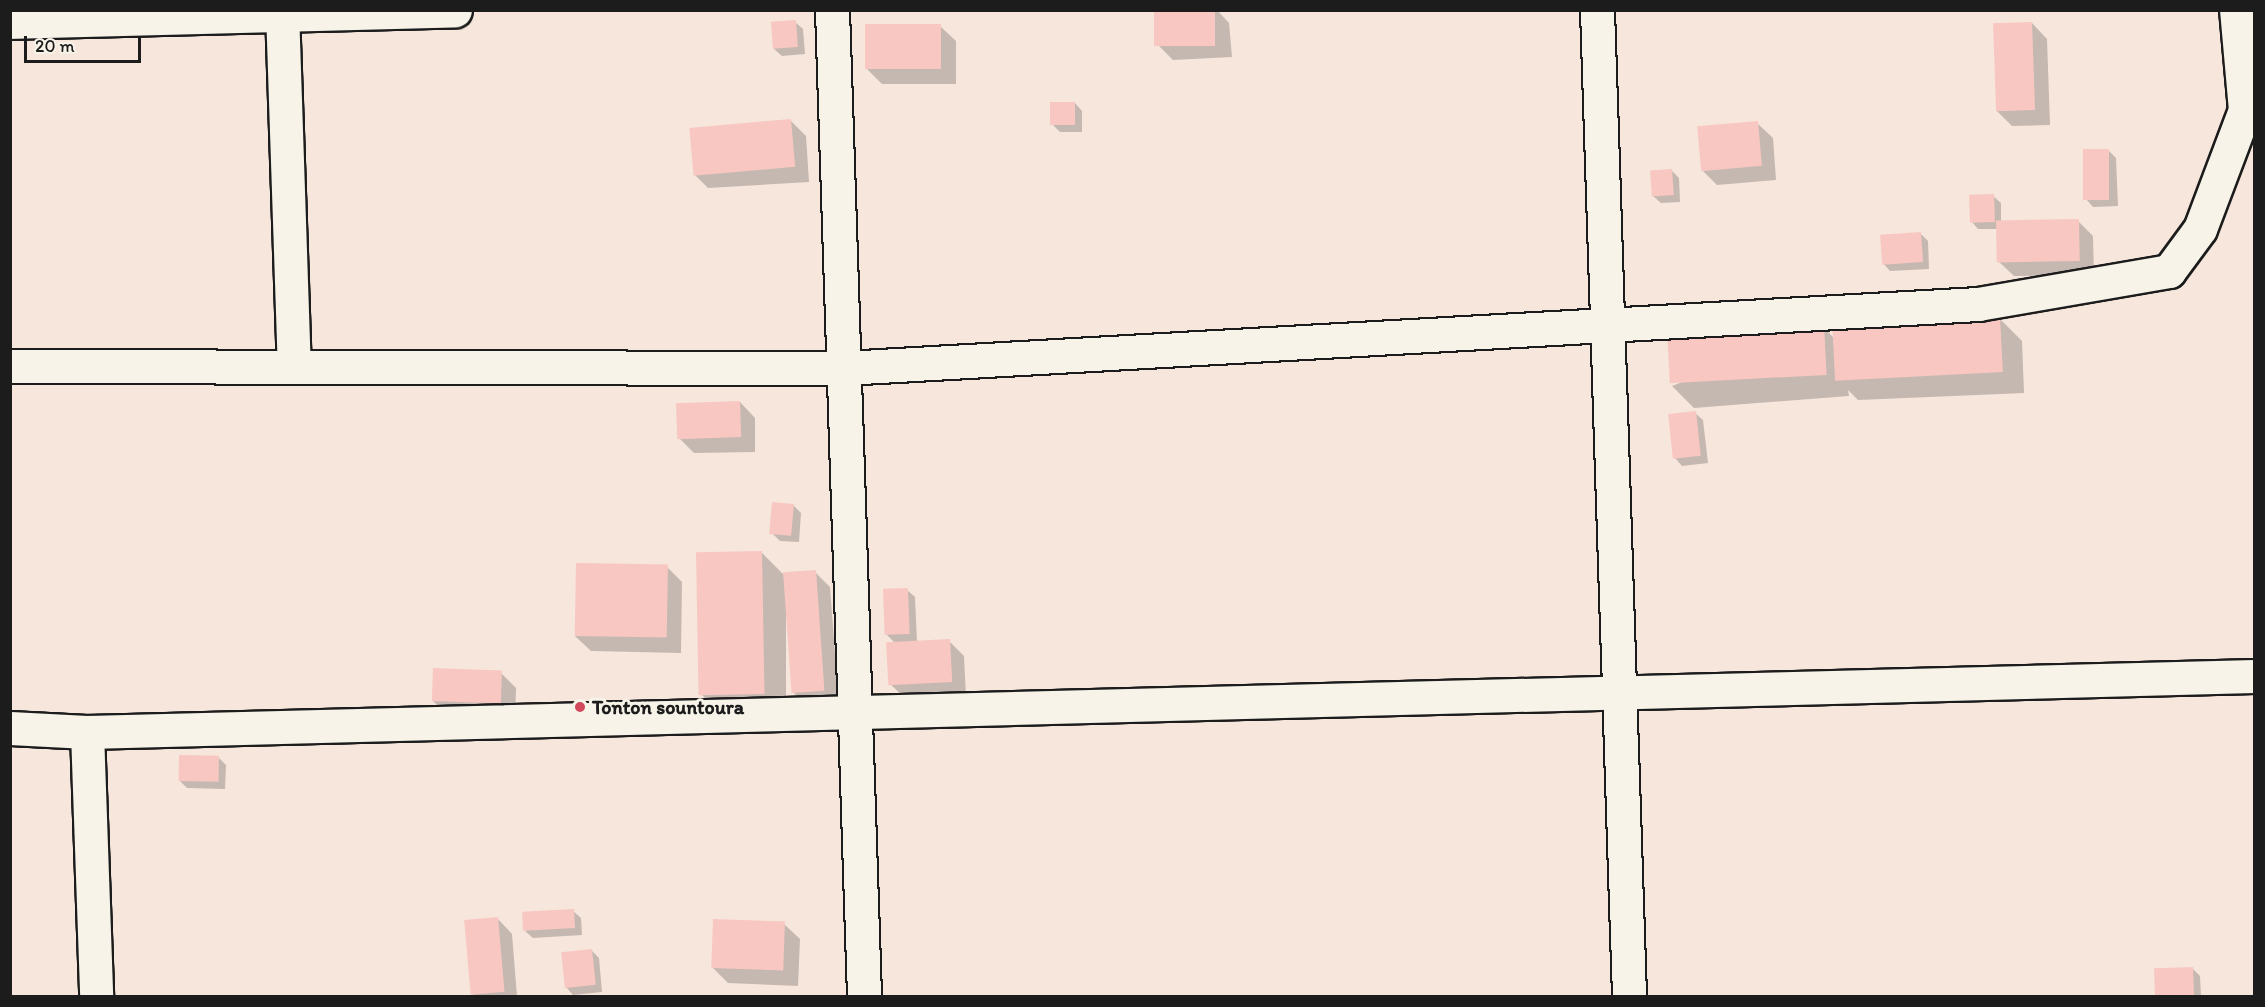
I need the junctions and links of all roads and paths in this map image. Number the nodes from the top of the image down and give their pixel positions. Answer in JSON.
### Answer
{"nodes":[{"id":1,"x":455,"y":10,"type":"edge"},
{"id":2,"x":832,"y":10,"type":"edge"},
{"id":3,"x":1597,"y":10,"type":"edge"},
{"id":4,"x":2236,"y":10,"type":"edge"},
{"id":5,"x":283,"y":13,"type":"edge"},
{"id":6,"x":10,"y":22,"type":"edge"},
{"id":7,"x":1607,"y":325,"type":"junction"},
{"id":8,"x":10,"y":366,"type":"edge"},
{"id":9,"x":294,"y":366,"type":"junction"},
{"id":10,"x":844,"y":368,"type":"junction"},
{"id":11,"x":2254,"y":676,"type":"edge"},
{"id":12,"x":1619,"y":692,"type":"junction"},
{"id":13,"x":855,"y":712,"type":"junction"},
{"id":14,"x":10,"y":728,"type":"edge"},
{"id":15,"x":87,"y":732,"type":"junction"},
{"id":16,"x":96,"y":996,"type":"edge"},
{"id":17,"x":864,"y":996,"type":"edge"},
{"id":18,"x":1629,"y":996,"type":"edge"}],
"edges":[{"from":1,"to":5,"type":"street"},
{"from":2,"to":10,"type":"street"},
{"from":3,"to":7,"type":"street"},
{"from":4,"to":7,"type":"street"},
{"from":5,"to":6,"type":"street"},
{"from":5,"to":9,"type":"street"},
{"from":7,"to":10,"type":"street"},
{"from":7,"to":12,"type":"street"},
{"from":8,"to":9,"type":"street"},
{"from":9,"to":10,"type":"street"},
{"from":10,"to":13,"type":"street"},
{"from":11,"to":12,"type":"street"},
{"from":12,"to":13,"type":"street"},
{"from":12,"to":18,"type":"street"},
{"from":13,"to":15,"type":"street"},
{"from":13,"to":17,"type":"street"},
{"from":14,"to":15,"type":"street"},
{"from":15,"to":16,"type":"street"}]}
